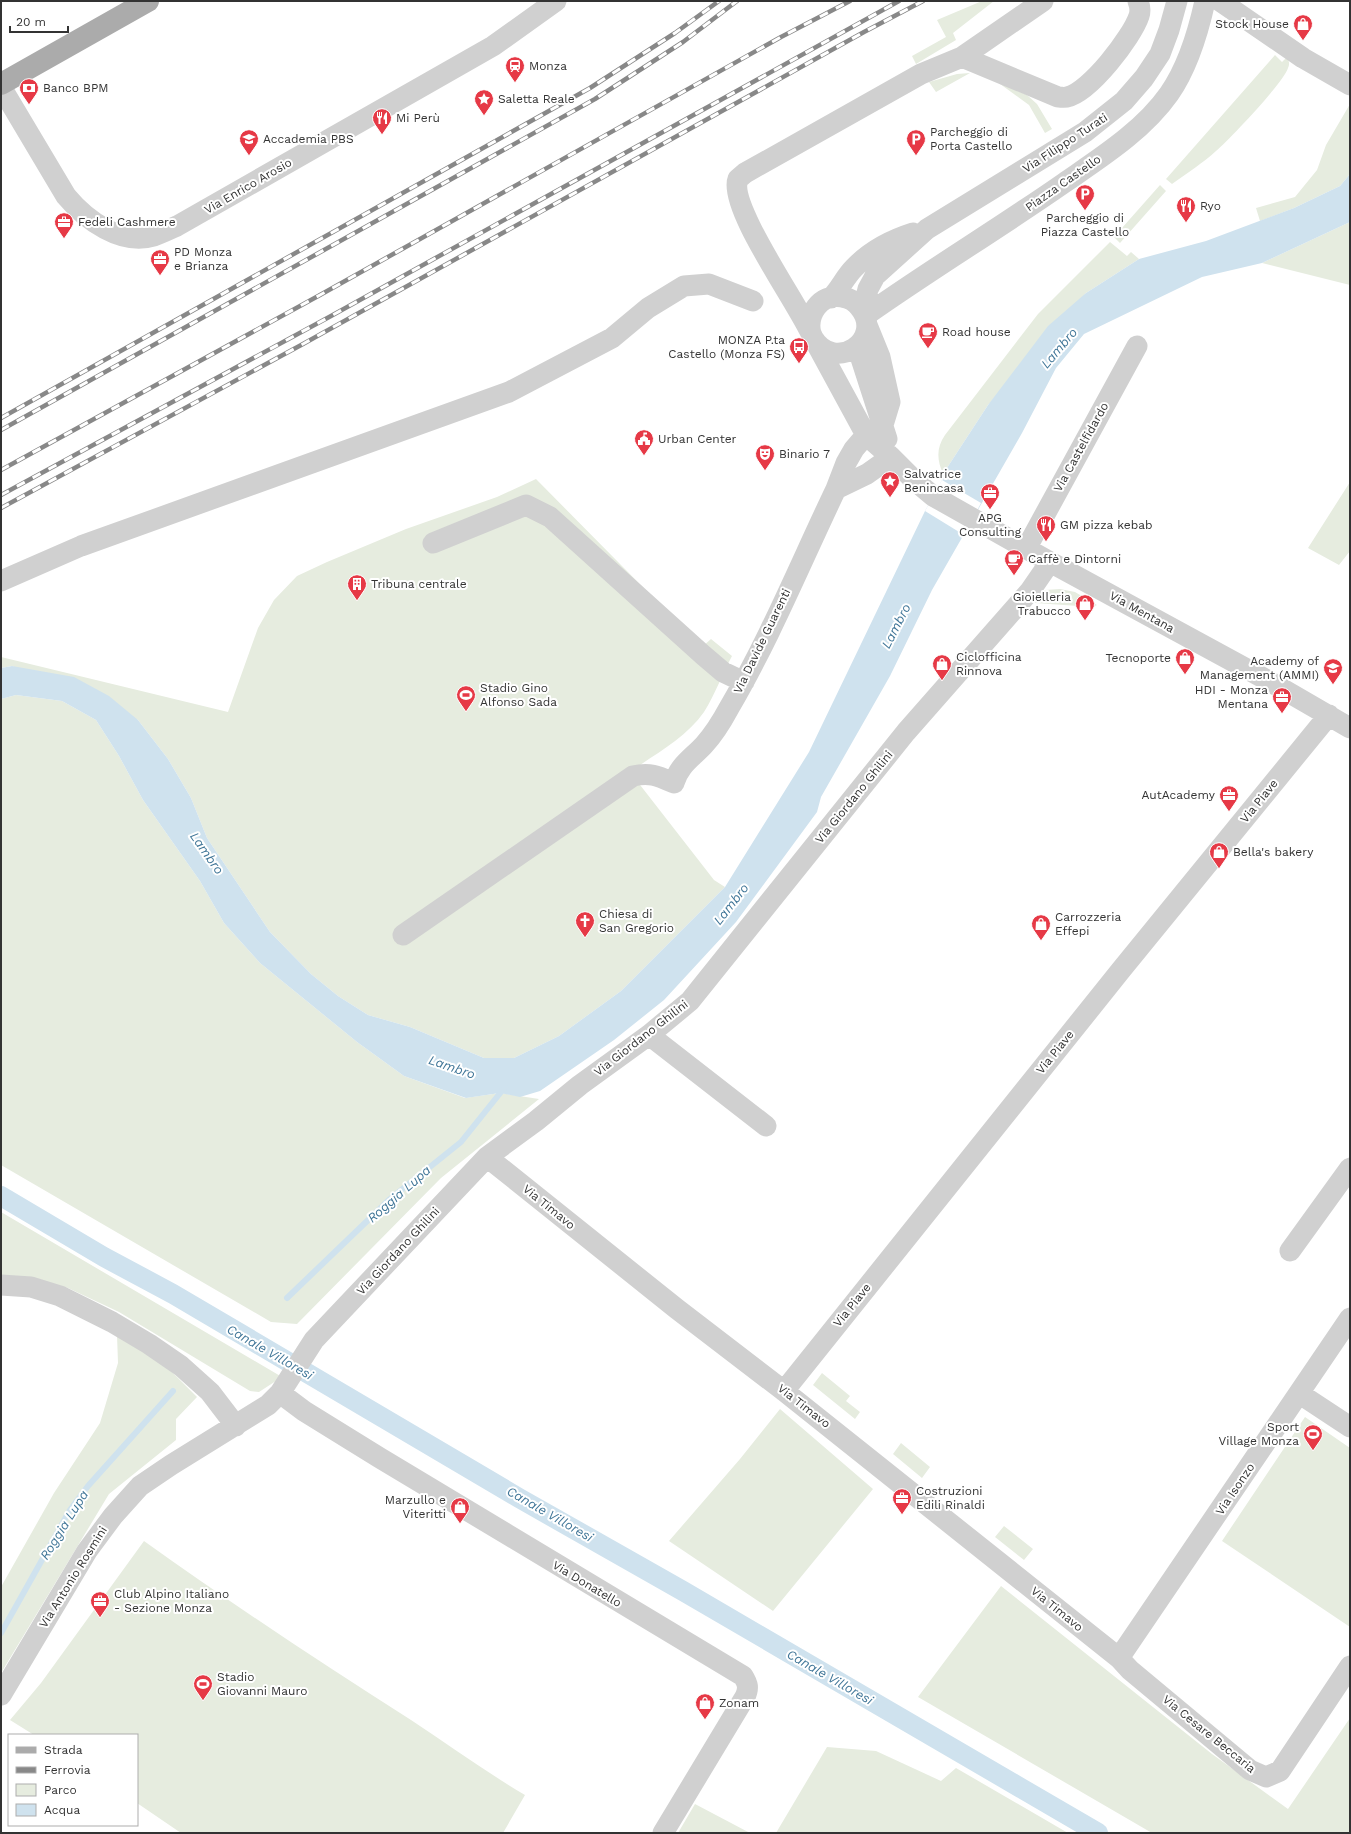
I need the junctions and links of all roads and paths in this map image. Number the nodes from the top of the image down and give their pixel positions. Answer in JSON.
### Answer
{"nodes":[{"id":1,"x":148,"y":1,"type":"edge"},
{"id":2,"x":1043,"y":1,"type":"edge"},
{"id":3,"x":1138,"y":1,"type":"edge"},
{"id":4,"x":1177,"y":1,"type":"edge"},
{"id":5,"x":1205,"y":1,"type":"edge"},
{"id":6,"x":1220,"y":1,"type":"edge"},
{"id":7,"x":548,"y":6,"type":"edge"},
{"id":8,"x":962,"y":57,"type":"junction"},
{"id":9,"x":1,"y":84,"type":"edge"},
{"id":10,"x":1350,"y":85,"type":"edge"},
{"id":11,"x":1,"y":87,"type":"edge"},
{"id":12,"x":926,"y":229,"type":"junction"},
{"id":13,"x":786,"y":290,"type":"junction"},
{"id":14,"x":826,"y":300,"type":"junction"},
{"id":15,"x":753,"y":301,"type":"dead end"},
{"id":16,"x":865,"y":317,"type":"junction"},
{"id":17,"x":814,"y":339,"type":"junction"},
{"id":18,"x":857,"y":346,"type":"junction"},
{"id":19,"x":1137,"y":346,"type":"dead end"},
{"id":20,"x":874,"y":430,"type":"junction"},
{"id":21,"x":892,"y":457,"type":"junction"},
{"id":22,"x":836,"y":489,"type":"junction"},
{"id":23,"x":433,"y":543,"type":"dead end"},
{"id":24,"x":1026,"y":549,"type":"junction"},
{"id":25,"x":1050,"y":562,"type":"junction"},
{"id":26,"x":1,"y":581,"type":"edge"},
{"id":27,"x":744,"y":682,"type":"junction"},
{"id":28,"x":1329,"y":716,"type":"junction"},
{"id":29,"x":1350,"y":728,"type":"edge"},
{"id":30,"x":403,"y":935,"type":"dead end"},
{"id":31,"x":649,"y":1035,"type":"junction"},
{"id":32,"x":766,"y":1126,"type":"dead end"},
{"id":33,"x":487,"y":1157,"type":"junction"},
{"id":34,"x":1350,"y":1168,"type":"edge"},
{"id":35,"x":1290,"y":1251,"type":"dead end"},
{"id":36,"x":1,"y":1285,"type":"edge"},
{"id":37,"x":1350,"y":1318,"type":"edge"},
{"id":38,"x":285,"y":1384,"type":"junction"},
{"id":39,"x":784,"y":1391,"type":"junction"},
{"id":40,"x":1300,"y":1394,"type":"junction"},
{"id":41,"x":236,"y":1426,"type":"junction"},
{"id":42,"x":1350,"y":1427,"type":"edge"},
{"id":43,"x":1119,"y":1658,"type":"junction"},
{"id":44,"x":1350,"y":1666,"type":"edge"},
{"id":45,"x":1,"y":1695,"type":"edge"},
{"id":46,"x":663,"y":1833,"type":"edge"}],
"edges":[{"from":1,"to":9,"type":"main road"},
{"from":2,"to":8,"type":"street"},
{"from":3,"to":8,"type":"street"},
{"from":4,"to":12,"type":"street","name":"Via Filippo Turati"},
{"from":5,"to":16,"type":"street","name":"Piazza Castello"},
{"from":6,"to":10,"type":"street"},
{"from":7,"to":11,"type":"street","name":"Via Enrico Arosio"},
{"from":8,"to":13,"type":"street"},
{"from":12,"to":14,"type":"street","name":"Via Filippo Turati"},
{"from":12,"to":16,"type":"street","name":"Via Filippo Turati"},
{"from":13,"to":14,"type":"street"},
{"from":13,"to":17,"type":"street"},
{"from":14,"to":16,"type":"street"},
{"from":14,"to":17,"type":"street"},
{"from":15,"to":26,"type":"street"},
{"from":16,"to":18,"type":"street"},
{"from":16,"to":20,"type":"street","name":"Via Davide Guarenti"},
{"from":17,"to":18,"type":"street"},
{"from":17,"to":20,"type":"street"},
{"from":18,"to":20,"type":"street"},
{"from":19,"to":24,"type":"street","name":"Via Castelfidardo"},
{"from":20,"to":21,"type":"street"},
{"from":20,"to":22,"type":"street","name":"Via Davide Guarenti"},
{"from":21,"to":22,"type":"street"},
{"from":21,"to":24,"type":"street","name":"Via Mentana"},
{"from":22,"to":27,"type":"street","name":"Via Davide Guarenti"},
{"from":23,"to":27,"type":"street"},
{"from":24,"to":25,"type":"street","name":"Via Mentana"},
{"from":25,"to":28,"type":"street","name":"Via Mentana"},
{"from":25,"to":31,"type":"street","name":"Via Giordano Ghilini"},
{"from":27,"to":30,"type":"street","name":"Via Davide Guarenti"},
{"from":28,"to":29,"type":"street","name":"Via Mentana"},
{"from":28,"to":39,"type":"street","name":"Via Piave"},
{"from":31,"to":32,"type":"street"},
{"from":31,"to":33,"type":"street","name":"Via Giordano Ghilini"},
{"from":33,"to":38,"type":"street","name":"Via Giordano Ghilini"},
{"from":33,"to":39,"type":"street","name":"Via Timavo"},
{"from":34,"to":35,"type":"street"},
{"from":36,"to":41,"type":"street"},
{"from":37,"to":40,"type":"street","name":"Via Isonzo"},
{"from":38,"to":41,"type":"street","name":"Via Antonio Rosmini"},
{"from":38,"to":46,"type":"street","name":"Via Donatello"},
{"from":39,"to":43,"type":"street","name":"Via Timavo"},
{"from":40,"to":42,"type":"street"},
{"from":40,"to":43,"type":"street","name":"Via Isonzo"},
{"from":41,"to":45,"type":"street","name":"Via Antonio Rosmini"},
{"from":43,"to":44,"type":"street","name":"Via Cesare Beccaria"}]}
